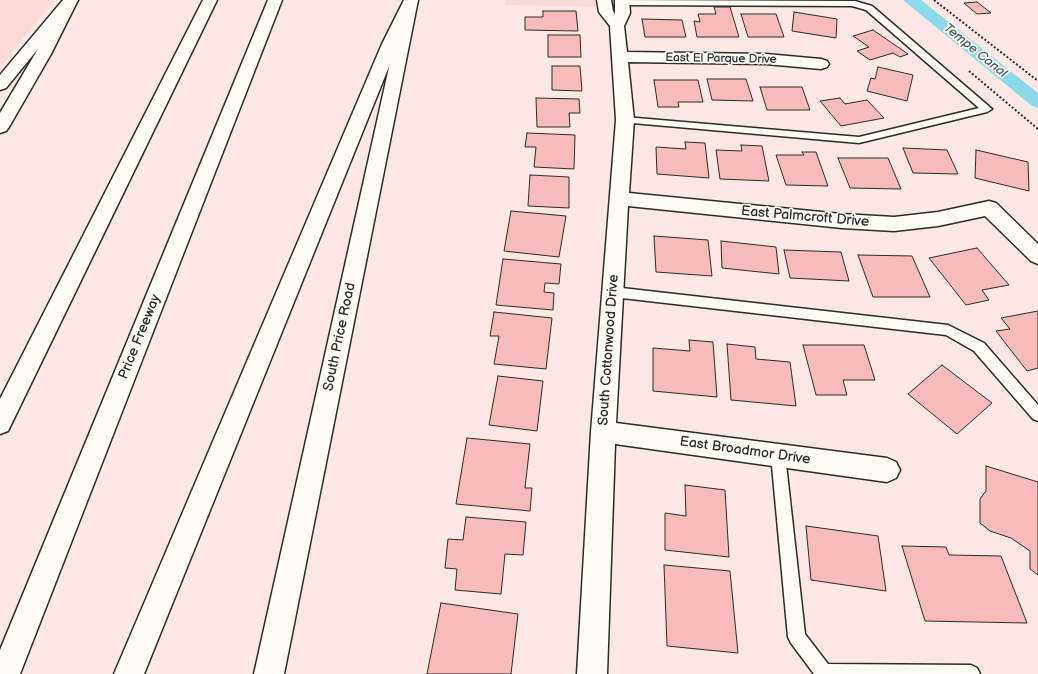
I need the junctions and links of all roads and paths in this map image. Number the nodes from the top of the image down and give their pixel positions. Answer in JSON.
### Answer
{"nodes":[{"id":1,"x":71,"y":0,"type":"edge"},
{"id":2,"x":210,"y":0,"type":"edge"},
{"id":3,"x":275,"y":0,"type":"edge"},
{"id":4,"x":411,"y":0,"type":"edge"},
{"id":5,"x":604,"y":0,"type":"edge"},
{"id":6,"x":934,"y":0,"type":"edge"},
{"id":7,"x":622,"y":1,"type":"edge"},
{"id":8,"x":617,"y":26,"type":"junction"},
{"id":9,"x":620,"y":57,"type":"junction"},
{"id":10,"x":821,"y":64,"type":"dead end"},
{"id":11,"x":1038,"y":81,"type":"edge"},
{"id":12,"x":0,"y":85,"type":"edge"},
{"id":13,"x":625,"y":120,"type":"junction"},
{"id":14,"x":0,"y":127,"type":"edge"},
{"id":15,"x":620,"y":198,"type":"junction"},
{"id":16,"x":1038,"y":256,"type":"edge"},
{"id":17,"x":613,"y":292,"type":"junction"},
{"id":18,"x":1038,"y":415,"type":"edge"},
{"id":19,"x":0,"y":423,"type":"edge"},
{"id":20,"x":603,"y":432,"type":"junction"},
{"id":21,"x":778,"y":455,"type":"junction"},
{"id":22,"x":887,"y":470,"type":"dead end"},
{"id":23,"x":5,"y":674,"type":"edge"},
{"id":24,"x":129,"y":674,"type":"edge"},
{"id":25,"x":269,"y":674,"type":"edge"},
{"id":26,"x":592,"y":674,"type":"edge"},
{"id":27,"x":971,"y":674,"type":"edge"}],
"edges":[{"from":1,"to":12,"type":"main road"},
{"from":1,"to":14,"type":"main road"},
{"from":2,"to":19,"type":"main road"},
{"from":3,"to":23,"type":"main road","name":"Price Freeway"},
{"from":4,"to":24,"type":"main road"},
{"from":4,"to":25,"type":"main road","name":"South Price Road"},
{"from":5,"to":8,"type":"main road","name":"South Cottonwood Drive"},
{"from":6,"to":11,"type":"path"},
{"from":7,"to":8,"type":"main road","name":"South Cottonwood Drive"},
{"from":7,"to":13,"type":"lane"},
{"from":8,"to":9,"type":"main road","name":"South Cottonwood Drive"},
{"from":9,"to":10,"type":"main road","name":"East El Parque Drive"},
{"from":9,"to":13,"type":"main road","name":"South Cottonwood Drive"},
{"from":13,"to":15,"type":"main road","name":"South Cottonwood Drive"},
{"from":15,"to":16,"type":"main road","name":"East Palmcroft Drive"},
{"from":15,"to":17,"type":"main road","name":"South Cottonwood Drive"},
{"from":17,"to":18,"type":"lane"},
{"from":17,"to":20,"type":"main road","name":"South Cottonwood Drive"},
{"from":20,"to":21,"type":"main road","name":"East Broadmor Drive"},
{"from":20,"to":26,"type":"main road","name":"South Cottonwood Drive"},
{"from":21,"to":22,"type":"main road","name":"East Broadmor Drive"},
{"from":21,"to":27,"type":"lane"}]}
